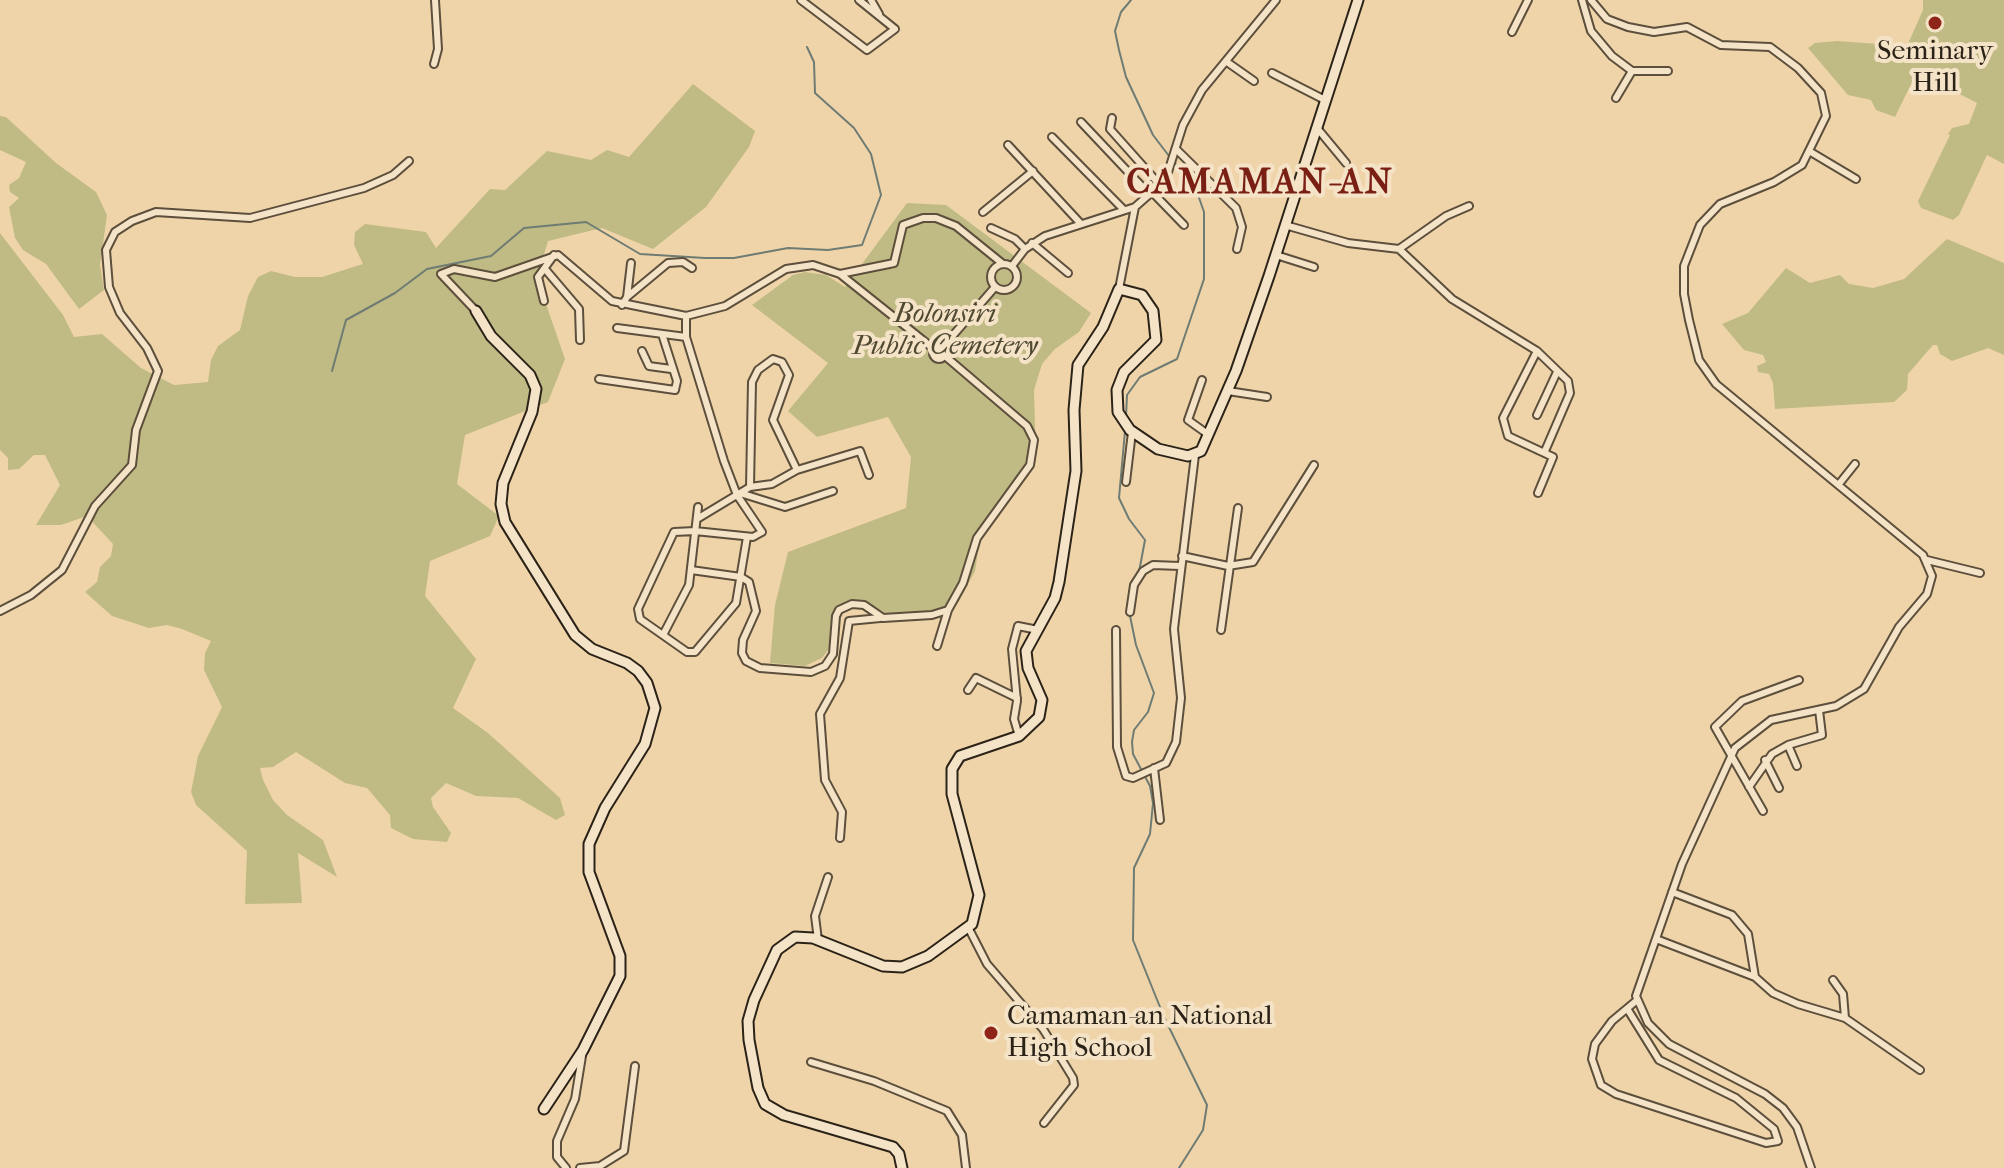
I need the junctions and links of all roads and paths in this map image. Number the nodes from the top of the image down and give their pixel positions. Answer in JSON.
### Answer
{"nodes":[{"id":1,"x":435,"y":0,"type":"edge"},
{"id":2,"x":801,"y":0,"type":"edge"},
{"id":3,"x":859,"y":0,"type":"edge"},
{"id":4,"x":871,"y":0,"type":"edge"},
{"id":5,"x":1276,"y":0,"type":"edge"},
{"id":6,"x":1358,"y":0,"type":"edge"},
{"id":7,"x":1528,"y":0,"type":"edge"},
{"id":8,"x":1582,"y":0,"type":"edge"},
{"id":9,"x":1591,"y":0,"type":"edge"},
{"id":10,"x":880,"y":17,"type":"junction"},
{"id":11,"x":1512,"y":32,"type":"dead end"},
{"id":12,"x":1227,"y":62,"type":"junction"},
{"id":13,"x":434,"y":64,"type":"dead end"},
{"id":14,"x":1632,"y":71,"type":"junction"},
{"id":15,"x":1668,"y":71,"type":"dead end"},
{"id":16,"x":1272,"y":73,"type":"dead end"},
{"id":17,"x":1254,"y":81,"type":"dead end"},
{"id":18,"x":1616,"y":98,"type":"dead end"},
{"id":19,"x":1325,"y":100,"type":"junction"},
{"id":20,"x":1112,"y":118,"type":"dead end"},
{"id":21,"x":1081,"y":122,"type":"dead end"},
{"id":22,"x":1317,"y":128,"type":"junction"},
{"id":23,"x":1052,"y":137,"type":"dead end"},
{"id":24,"x":1008,"y":145,"type":"dead end"},
{"id":25,"x":1809,"y":151,"type":"junction"},
{"id":26,"x":1175,"y":152,"type":"junction"},
{"id":27,"x":409,"y":161,"type":"dead end"},
{"id":28,"x":1346,"y":163,"type":"dead end"},
{"id":29,"x":1033,"y":171,"type":"junction"},
{"id":30,"x":1856,"y":179,"type":"dead end"},
{"id":31,"x":1159,"y":184,"type":"junction"},
{"id":32,"x":1150,"y":193,"type":"junction"},
{"id":33,"x":1469,"y":206,"type":"dead end"},
{"id":34,"x":1135,"y":207,"type":"junction"},
{"id":35,"x":1124,"y":210,"type":"junction"},
{"id":36,"x":983,"y":212,"type":"dead end"},
{"id":37,"x":1081,"y":224,"type":"junction"},
{"id":38,"x":1184,"y":225,"type":"dead end"},
{"id":39,"x":1285,"y":225,"type":"junction"},
{"id":40,"x":991,"y":228,"type":"dead end"},
{"id":41,"x":1032,"y":243,"type":"junction"},
{"id":42,"x":1025,"y":249,"type":"junction"},
{"id":43,"x":1237,"y":249,"type":"dead end"},
{"id":44,"x":1399,"y":249,"type":"junction"},
{"id":45,"x":554,"y":255,"type":"junction"},
{"id":46,"x":1276,"y":255,"type":"junction"},
{"id":47,"x":631,"y":263,"type":"dead end"},
{"id":48,"x":1003,"y":264,"type":"junction"},
{"id":49,"x":1012,"y":266,"type":"junction"},
{"id":50,"x":1314,"y":267,"type":"dead end"},
{"id":51,"x":692,"y":268,"type":"dead end"},
{"id":52,"x":545,"y":269,"type":"junction"},
{"id":53,"x":1068,"y":273,"type":"dead end"},
{"id":54,"x":840,"y":274,"type":"junction"},
{"id":55,"x":995,"y":287,"type":"junction"},
{"id":56,"x":1119,"y":289,"type":"junction"},
{"id":57,"x":627,"y":297,"type":"junction"},
{"id":58,"x":544,"y":301,"type":"dead end"},
{"id":59,"x":622,"y":305,"type":"junction"},
{"id":60,"x":476,"y":311,"type":"joint"},
{"id":61,"x":686,"y":316,"type":"junction"},
{"id":62,"x":617,"y":328,"type":"dead end"},
{"id":63,"x":662,"y":334,"type":"junction"},
{"id":64,"x":686,"y":337,"type":"junction"},
{"id":65,"x":580,"y":340,"type":"dead end"},
{"id":66,"x":642,"y":351,"type":"dead end"},
{"id":67,"x":940,"y":351,"type":"junction"},
{"id":68,"x":1537,"y":351,"type":"junction"},
{"id":69,"x":671,"y":369,"type":"junction"},
{"id":70,"x":1557,"y":372,"type":"junction"},
{"id":71,"x":599,"y":379,"type":"dead end"},
{"id":72,"x":1202,"y":380,"type":"dead end"},
{"id":73,"x":1228,"y":391,"type":"junction"},
{"id":74,"x":1267,"y":397,"type":"dead end"},
{"id":75,"x":1537,"y":415,"type":"dead end"},
{"id":76,"x":1128,"y":427,"type":"junction"},
{"id":77,"x":1209,"y":435,"type":"junction"},
{"id":78,"x":1545,"y":451,"type":"junction"},
{"id":79,"x":1195,"y":455,"type":"junction"},
{"id":80,"x":1855,"y":464,"type":"dead end"},
{"id":81,"x":1314,"y":465,"type":"dead end"},
{"id":82,"x":797,"y":470,"type":"junction"},
{"id":83,"x":869,"y":475,"type":"dead end"},
{"id":84,"x":1126,"y":482,"type":"dead end"},
{"id":85,"x":1839,"y":484,"type":"junction"},
{"id":86,"x":750,"y":487,"type":"junction"},
{"id":87,"x":833,"y":491,"type":"dead end"},
{"id":88,"x":1538,"y":493,"type":"dead end"},
{"id":89,"x":738,"y":494,"type":"junction"},
{"id":90,"x":698,"y":507,"type":"dead end"},
{"id":91,"x":1238,"y":508,"type":"dead end"},
{"id":92,"x":697,"y":519,"type":"junction"},
{"id":93,"x":695,"y":531,"type":"junction"},
{"id":94,"x":747,"y":537,"type":"junction"},
{"id":95,"x":1182,"y":556,"type":"junction"},
{"id":96,"x":1927,"y":560,"type":"junction"},
{"id":97,"x":1180,"y":566,"type":"junction"},
{"id":98,"x":1228,"y":566,"type":"junction"},
{"id":99,"x":691,"y":570,"type":"junction"},
{"id":100,"x":1980,"y":573,"type":"dead end"},
{"id":101,"x":741,"y":577,"type":"junction"},
{"id":102,"x":948,"y":610,"type":"junction"},
{"id":103,"x":0,"y":611,"type":"edge"},
{"id":104,"x":1130,"y":612,"type":"dead end"},
{"id":105,"x":883,"y":618,"type":"junction"},
{"id":106,"x":1038,"y":630,"type":"junction"},
{"id":107,"x":1116,"y":630,"type":"dead end"},
{"id":108,"x":1221,"y":630,"type":"dead end"},
{"id":109,"x":663,"y":635,"type":"junction"},
{"id":110,"x":937,"y":646,"type":"dead end"},
{"id":111,"x":1799,"y":680,"type":"dead end"},
{"id":112,"x":968,"y":690,"type":"dead end"},
{"id":113,"x":1017,"y":698,"type":"junction"},
{"id":114,"x":1819,"y":710,"type":"junction"},
{"id":115,"x":1019,"y":736,"type":"junction"},
{"id":116,"x":1788,"y":745,"type":"junction"},
{"id":117,"x":1731,"y":758,"type":"junction"},
{"id":118,"x":1765,"y":760,"type":"junction"},
{"id":119,"x":1797,"y":766,"type":"dead end"},
{"id":120,"x":1151,"y":770,"type":"junction"},
{"id":121,"x":1749,"y":787,"type":"junction"},
{"id":122,"x":1779,"y":788,"type":"dead end"},
{"id":123,"x":1763,"y":811,"type":"dead end"},
{"id":124,"x":1160,"y":820,"type":"dead end"},
{"id":125,"x":840,"y":838,"type":"dead end"},
{"id":126,"x":828,"y":877,"type":"dead end"},
{"id":127,"x":1672,"y":892,"type":"junction"},
{"id":128,"x":968,"y":927,"type":"junction"},
{"id":129,"x":1656,"y":939,"type":"junction"},
{"id":130,"x":818,"y":940,"type":"junction"},
{"id":131,"x":1755,"y":977,"type":"junction"},
{"id":132,"x":1833,"y":980,"type":"dead end"},
{"id":133,"x":1636,"y":1001,"type":"junction"},
{"id":134,"x":1628,"y":1010,"type":"junction"},
{"id":135,"x":1845,"y":1018,"type":"junction"},
{"id":136,"x":583,"y":1050,"type":"junction"},
{"id":137,"x":811,"y":1062,"type":"dead end"},
{"id":138,"x":635,"y":1066,"type":"dead end"},
{"id":139,"x":1920,"y":1070,"type":"dead end"},
{"id":140,"x":544,"y":1109,"type":"dead end"},
{"id":141,"x":1044,"y":1123,"type":"dead end"},
{"id":142,"x":566,"y":1168,"type":"edge"},
{"id":143,"x":580,"y":1168,"type":"edge"},
{"id":144,"x":595,"y":1168,"type":"edge"},
{"id":145,"x":902,"y":1168,"type":"edge"},
{"id":146,"x":966,"y":1168,"type":"edge"},
{"id":147,"x":1811,"y":1168,"type":"edge"}],
"edges":[{"from":1,"to":13,"type":"street"},
{"from":2,"to":10,"type":"street"},
{"from":3,"to":10,"type":"street"},
{"from":4,"to":10,"type":"street"},
{"from":5,"to":12,"type":"street"},
{"from":6,"to":19,"type":"main road"},
{"from":7,"to":11,"type":"street"},
{"from":8,"to":14,"type":"street"},
{"from":9,"to":25,"type":"street"},
{"from":12,"to":17,"type":"street"},
{"from":12,"to":26,"type":"street"},
{"from":14,"to":15,"type":"street"},
{"from":14,"to":18,"type":"street"},
{"from":16,"to":19,"type":"street"},
{"from":19,"to":22,"type":"main road"},
{"from":20,"to":31,"type":"street"},
{"from":21,"to":32,"type":"street"},
{"from":22,"to":28,"type":"street"},
{"from":22,"to":39,"type":"main road"},
{"from":23,"to":35,"type":"street"},
{"from":24,"to":29,"type":"street"},
{"from":25,"to":30,"type":"street"},
{"from":25,"to":85,"type":"street"},
{"from":26,"to":31,"type":"street"},
{"from":26,"to":43,"type":"street"},
{"from":27,"to":103,"type":"street"},
{"from":29,"to":36,"type":"street"},
{"from":29,"to":37,"type":"street"},
{"from":31,"to":32,"type":"street"},
{"from":32,"to":34,"type":"street"},
{"from":32,"to":38,"type":"street"},
{"from":33,"to":44,"type":"street"},
{"from":34,"to":35,"type":"street"},
{"from":34,"to":56,"type":"street"},
{"from":35,"to":37,"type":"street"},
{"from":37,"to":41,"type":"street"},
{"from":39,"to":44,"type":"street"},
{"from":39,"to":46,"type":"main road"},
{"from":40,"to":42,"type":"street"},
{"from":41,"to":42,"type":"street"},
{"from":41,"to":53,"type":"street"},
{"from":42,"to":49,"type":"street"},
{"from":44,"to":68,"type":"street"},
{"from":45,"to":52,"type":"street"},
{"from":45,"to":59,"type":"street"},
{"from":45,"to":60,"type":"street"},
{"from":46,"to":50,"type":"street"},
{"from":46,"to":73,"type":"main road"},
{"from":47,"to":57,"type":"street"},
{"from":48,"to":49,"type":"street"},
{"from":48,"to":54,"type":"street"},
{"from":48,"to":55,"type":"street"},
{"from":49,"to":55,"type":"street"},
{"from":51,"to":57,"type":"street"},
{"from":52,"to":58,"type":"street"},
{"from":52,"to":65,"type":"street"},
{"from":54,"to":61,"type":"street"},
{"from":54,"to":67,"type":"street"},
{"from":55,"to":67,"type":"street"},
{"from":56,"to":76,"type":"main road"},
{"from":56,"to":106,"type":"main road"},
{"from":57,"to":59,"type":"street"},
{"from":59,"to":61,"type":"street"},
{"from":60,"to":136,"type":"main road"},
{"from":61,"to":64,"type":"street"},
{"from":62,"to":63,"type":"street"},
{"from":63,"to":64,"type":"street"},
{"from":63,"to":69,"type":"street"},
{"from":64,"to":89,"type":"street"},
{"from":66,"to":69,"type":"street"},
{"from":67,"to":102,"type":"street"},
{"from":68,"to":70,"type":"street"},
{"from":68,"to":78,"type":"street"},
{"from":69,"to":71,"type":"street"},
{"from":70,"to":75,"type":"street"},
{"from":70,"to":78,"type":"street"},
{"from":72,"to":77,"type":"street"},
{"from":73,"to":74,"type":"street"},
{"from":73,"to":77,"type":"main road"},
{"from":76,"to":79,"type":"main road"},
{"from":76,"to":84,"type":"street"},
{"from":77,"to":79,"type":"main road"},
{"from":78,"to":88,"type":"street"},
{"from":79,"to":95,"type":"street"},
{"from":80,"to":85,"type":"street"},
{"from":81,"to":98,"type":"street"},
{"from":82,"to":83,"type":"street"},
{"from":82,"to":86,"type":"street"},
{"from":82,"to":86,"type":"street"},
{"from":85,"to":96,"type":"street"},
{"from":86,"to":89,"type":"street"},
{"from":87,"to":89,"type":"street"},
{"from":89,"to":92,"type":"street"},
{"from":89,"to":94,"type":"street"},
{"from":90,"to":92,"type":"street"},
{"from":91,"to":98,"type":"street"},
{"from":92,"to":93,"type":"street"},
{"from":93,"to":94,"type":"street"},
{"from":93,"to":99,"type":"street"},
{"from":93,"to":109,"type":"street"},
{"from":94,"to":101,"type":"street"},
{"from":95,"to":97,"type":"street"},
{"from":95,"to":98,"type":"street"},
{"from":96,"to":100,"type":"street"},
{"from":96,"to":114,"type":"street"},
{"from":97,"to":104,"type":"street"},
{"from":97,"to":120,"type":"street"},
{"from":98,"to":108,"type":"street"},
{"from":99,"to":101,"type":"street"},
{"from":99,"to":109,"type":"street"},
{"from":101,"to":105,"type":"street"},
{"from":101,"to":109,"type":"street"},
{"from":102,"to":105,"type":"street"},
{"from":102,"to":110,"type":"street"},
{"from":105,"to":125,"type":"street"},
{"from":106,"to":113,"type":"street"},
{"from":106,"to":115,"type":"main road"},
{"from":107,"to":120,"type":"street"},
{"from":111,"to":117,"type":"street"},
{"from":112,"to":113,"type":"street"},
{"from":113,"to":115,"type":"street"},
{"from":114,"to":116,"type":"street"},
{"from":114,"to":117,"type":"street"},
{"from":115,"to":128,"type":"main road"},
{"from":116,"to":118,"type":"street"},
{"from":116,"to":119,"type":"street"},
{"from":117,"to":121,"type":"street"},
{"from":117,"to":127,"type":"street"},
{"from":118,"to":121,"type":"street"},
{"from":118,"to":122,"type":"street"},
{"from":120,"to":124,"type":"street"},
{"from":121,"to":123,"type":"street"},
{"from":126,"to":130,"type":"street"},
{"from":127,"to":129,"type":"street"},
{"from":127,"to":131,"type":"street"},
{"from":128,"to":130,"type":"main road"},
{"from":128,"to":141,"type":"street"},
{"from":129,"to":131,"type":"street"},
{"from":129,"to":133,"type":"street"},
{"from":130,"to":145,"type":"main road"},
{"from":131,"to":135,"type":"street"},
{"from":132,"to":135,"type":"street"},
{"from":133,"to":134,"type":"street"},
{"from":133,"to":147,"type":"street"},
{"from":134,"to":134,"type":"street"},
{"from":135,"to":139,"type":"street"},
{"from":136,"to":140,"type":"main road"},
{"from":136,"to":142,"type":"street"},
{"from":137,"to":146,"type":"street"},
{"from":138,"to":144,"type":"street"},
{"from":143,"to":144,"type":"street"}]}
